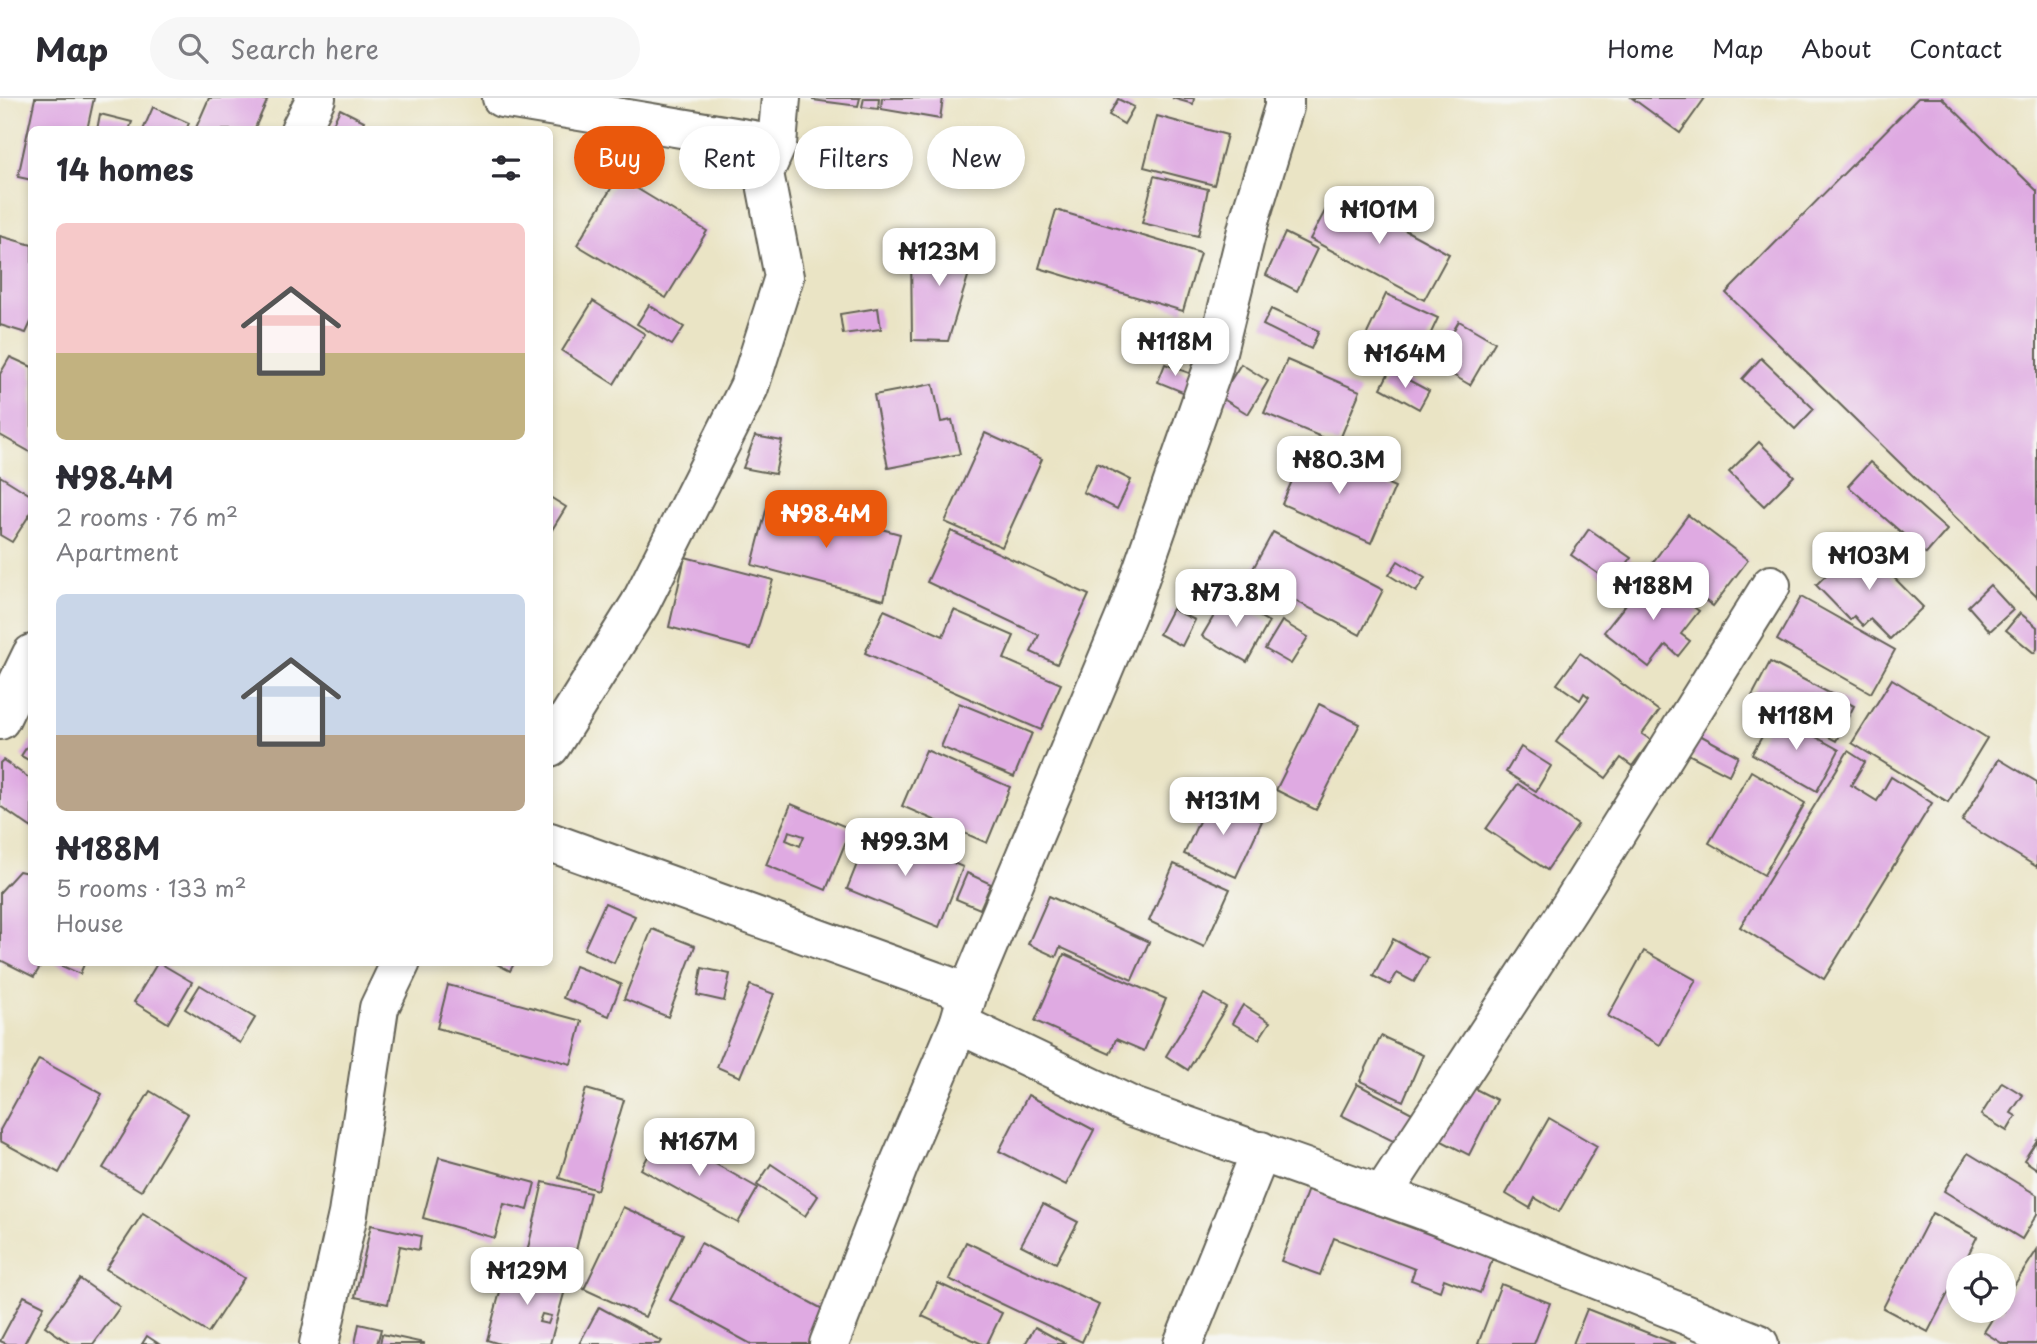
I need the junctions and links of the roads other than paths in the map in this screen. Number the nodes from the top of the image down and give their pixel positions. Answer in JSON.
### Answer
{"nodes":[{"id":1,"x":316,"y":98,"type":"edge"},
{"id":2,"x":502,"y":98,"type":"edge"},
{"id":3,"x":781,"y":98,"type":"edge"},
{"id":4,"x":1284,"y":98,"type":"edge"},
{"id":5,"x":302,"y":126,"type":"edge"},
{"id":6,"x":779,"y":126,"type":"edge"},
{"id":7,"x":679,"y":128,"type":"edge"},
{"id":8,"x":767,"y":189,"type":"edge"},
{"id":9,"x":1771,"y":585,"type":"dead end"},
{"id":10,"x":28,"y":662,"type":"edge"},
{"id":11,"x":0,"y":720,"type":"edge"},
{"id":12,"x":553,"y":742,"type":"edge"},
{"id":13,"x":553,"y":843,"type":"edge"},
{"id":14,"x":399,"y":966,"type":"edge"},
{"id":15,"x":963,"y":1008,"type":"junction"},
{"id":16,"x":1261,"y":1151,"type":"junction"},
{"id":17,"x":1382,"y":1195,"type":"junction"},
{"id":18,"x":319,"y":1344,"type":"edge"},
{"id":19,"x":829,"y":1344,"type":"edge"},
{"id":20,"x":1183,"y":1344,"type":"edge"},
{"id":21,"x":1759,"y":1344,"type":"edge"}],
"edges":[{"from":1,"to":5,"type":"street"},
{"from":2,"to":7,"type":"street"},
{"from":3,"to":6,"type":"street"},
{"from":4,"to":15,"type":"street"},
{"from":8,"to":12,"type":"street"},
{"from":9,"to":17,"type":"street"},
{"from":10,"to":11,"type":"street"},
{"from":13,"to":15,"type":"street"},
{"from":14,"to":18,"type":"street"},
{"from":15,"to":16,"type":"street"},
{"from":15,"to":19,"type":"street"},
{"from":16,"to":17,"type":"street"},
{"from":16,"to":20,"type":"street"},
{"from":17,"to":21,"type":"street"}]}
